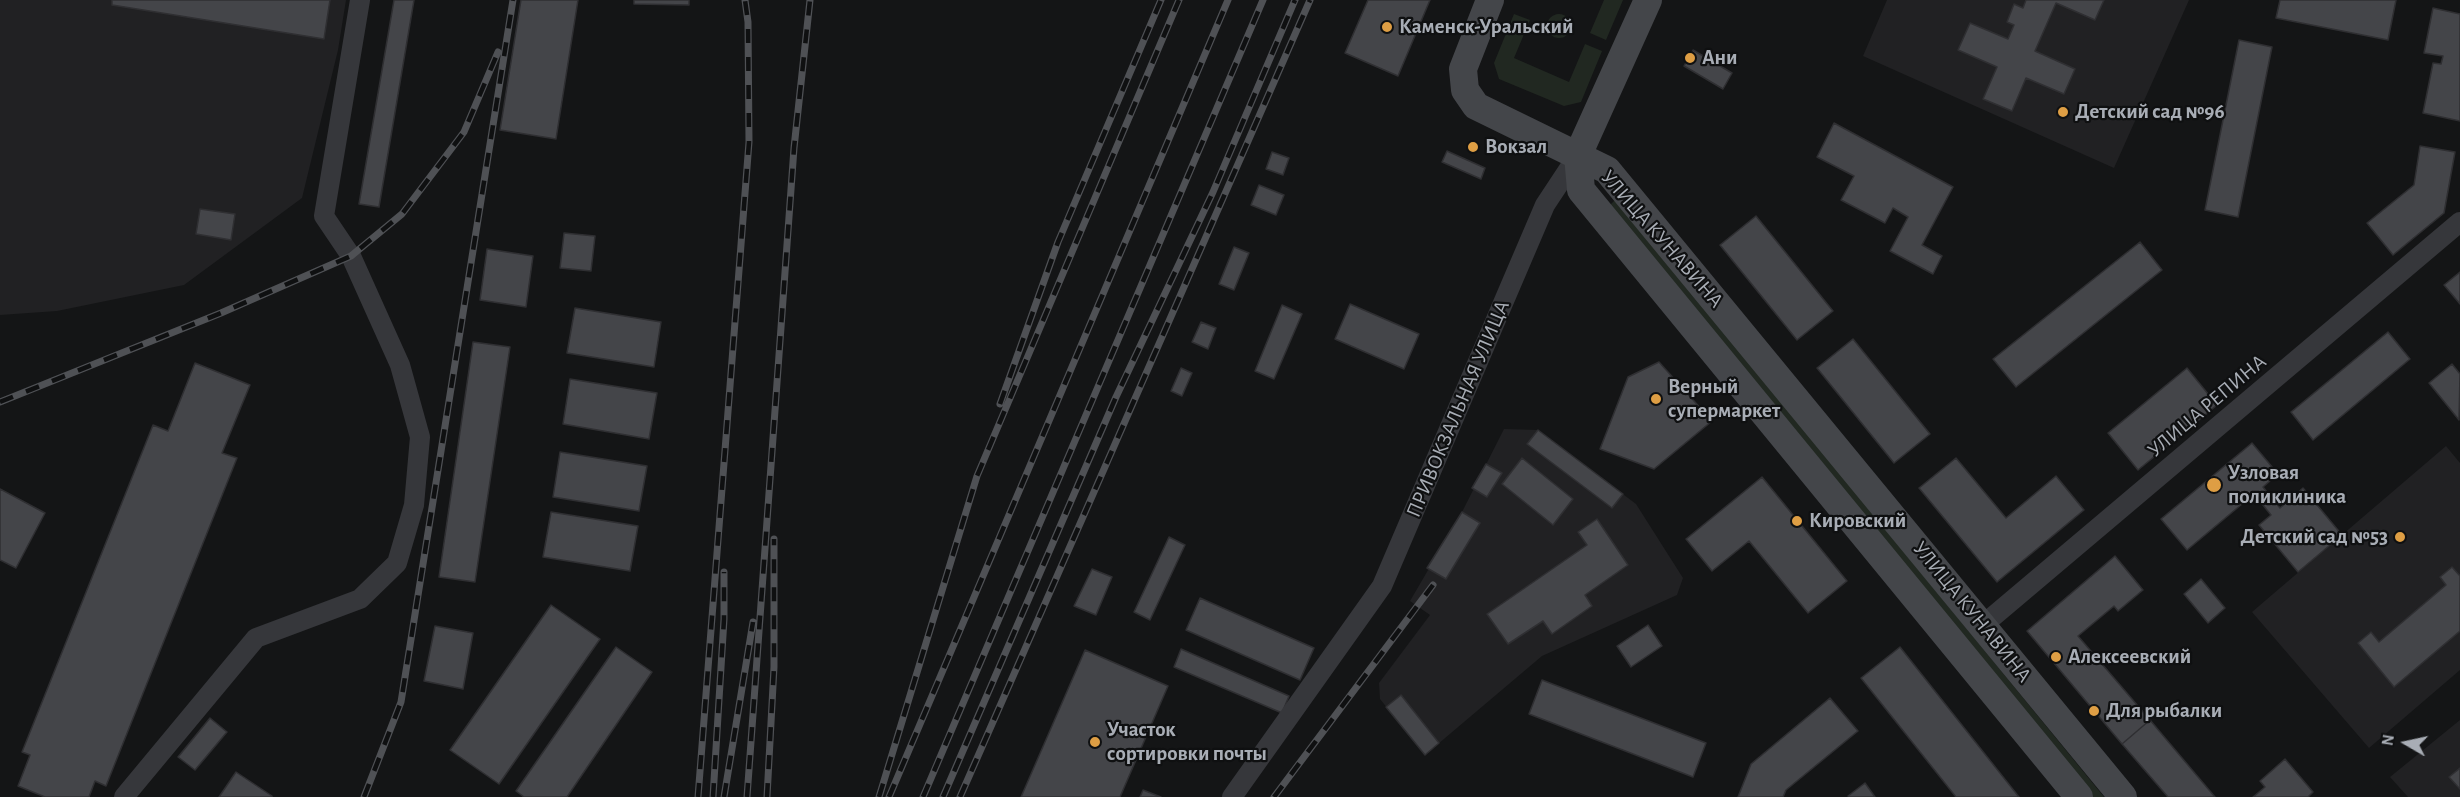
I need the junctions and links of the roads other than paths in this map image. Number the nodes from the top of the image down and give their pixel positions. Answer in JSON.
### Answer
{"nodes":[{"id":1,"x":360,"y":0,"type":"edge"},
{"id":2,"x":1490,"y":0,"type":"edge"},
{"id":3,"x":1648,"y":0,"type":"edge"},
{"id":4,"x":1578,"y":155,"type":"junction"},
{"id":5,"x":2460,"y":222,"type":"edge"},
{"id":6,"x":1983,"y":626,"type":"junction"},
{"id":7,"x":123,"y":797,"type":"edge"},
{"id":8,"x":1232,"y":797,"type":"edge"},
{"id":9,"x":2079,"y":797,"type":"edge"},
{"id":10,"x":2123,"y":797,"type":"edge"}],
"edges":[{"from":1,"to":7,"type":"street"},
{"from":2,"to":4,"type":"street"},
{"from":3,"to":4,"type":"street","name":"ПРИВОКЗАЛЬНАЯ УЛИЦА"},
{"from":4,"to":6,"type":"street","name":"УЛИЦА КУНАВИНА"},
{"from":4,"to":8,"type":"street","name":"ПРИВОКЗАЛЬНАЯ УЛИЦА"},
{"from":4,"to":9,"type":"street","name":"УЛИЦА КУНАВИНА"},
{"from":5,"to":6,"type":"street","name":"УЛИЦА РЕПИНА"},
{"from":6,"to":10,"type":"street","name":"УЛИЦА КУНАВИНА"}]}
